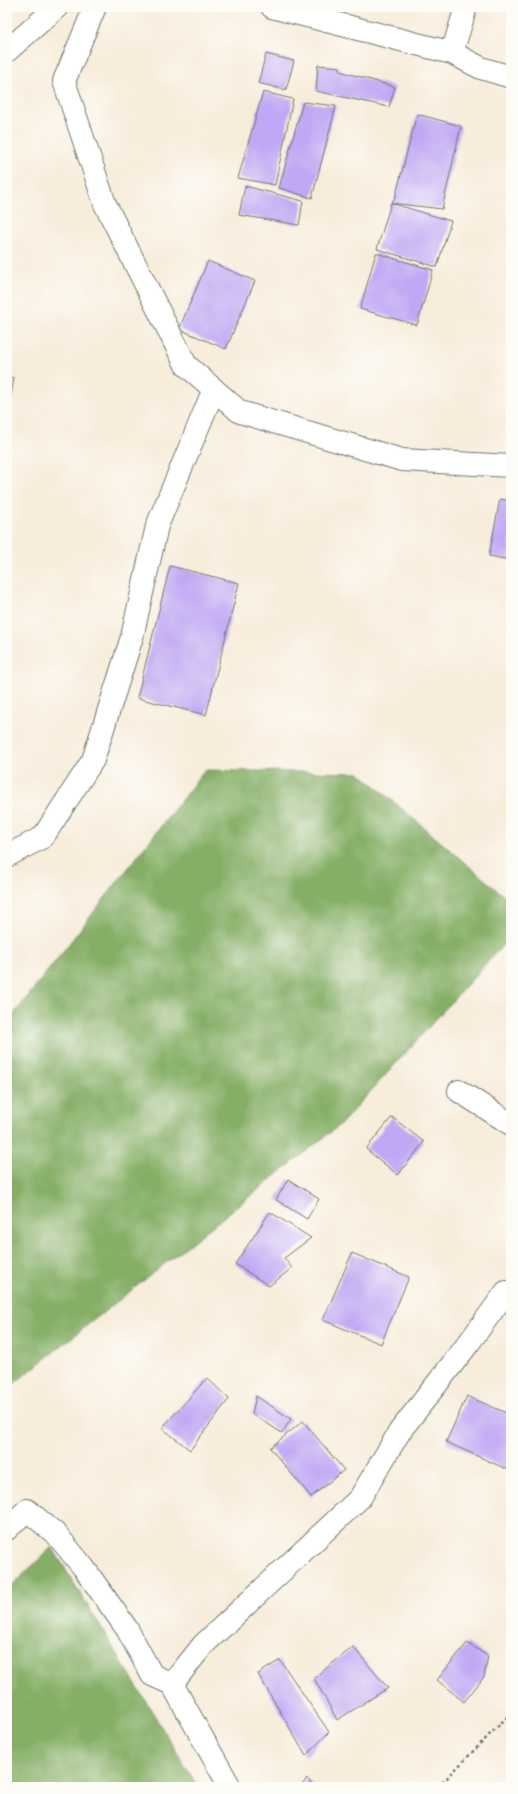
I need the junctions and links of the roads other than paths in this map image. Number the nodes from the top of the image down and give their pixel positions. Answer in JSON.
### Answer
{"nodes":[{"id":1,"x":57,"y":7,"type":"edge"},
{"id":2,"x":95,"y":7,"type":"edge"},
{"id":3,"x":272,"y":7,"type":"edge"},
{"id":4,"x":466,"y":7,"type":"edge"},
{"id":5,"x":7,"y":51,"type":"edge"},
{"id":6,"x":452,"y":53,"type":"junction"},
{"id":7,"x":511,"y":76,"type":"edge"},
{"id":8,"x":214,"y":389,"type":"junction"},
{"id":9,"x":511,"y":466,"type":"edge"},
{"id":10,"x":7,"y":856,"type":"edge"},
{"id":11,"x":459,"y":1091,"type":"dead end"},
{"id":12,"x":511,"y":1124,"type":"edge"},
{"id":13,"x":509,"y":1291,"type":"edge"},
{"id":14,"x":7,"y":1529,"type":"edge"},
{"id":15,"x":172,"y":1684,"type":"junction"},
{"id":16,"x":230,"y":1787,"type":"edge"}],
"edges":[{"from":1,"to":5,"type":"street"},
{"from":2,"to":8,"type":"street"},
{"from":3,"to":6,"type":"street"},
{"from":4,"to":6,"type":"street"},
{"from":6,"to":7,"type":"street"},
{"from":8,"to":9,"type":"street"},
{"from":8,"to":10,"type":"street"},
{"from":11,"to":12,"type":"street"},
{"from":13,"to":15,"type":"street"},
{"from":14,"to":15,"type":"street"},
{"from":15,"to":16,"type":"street"}]}
